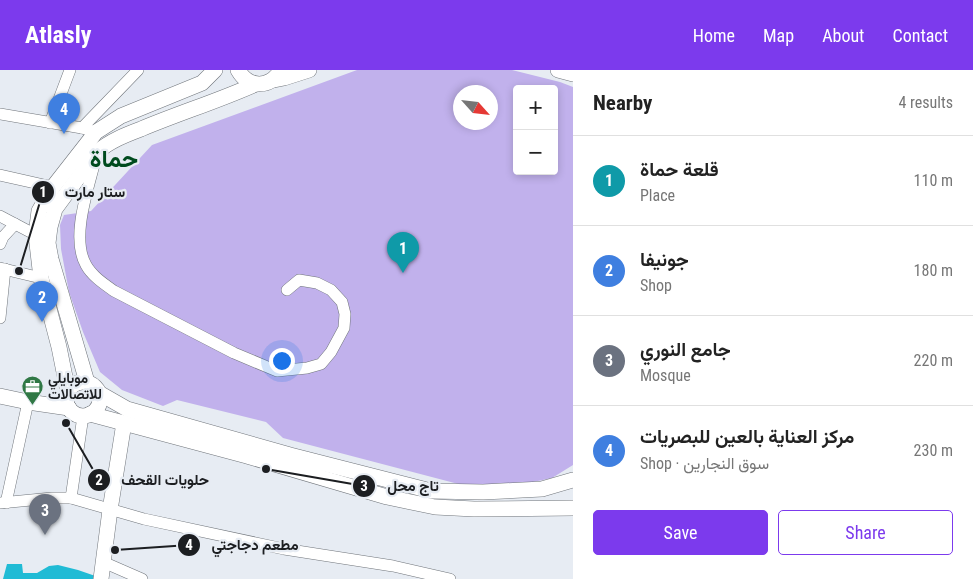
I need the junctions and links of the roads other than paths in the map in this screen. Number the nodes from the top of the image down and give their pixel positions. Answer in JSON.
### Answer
{"nodes":[{"id":1,"x":68,"y":70,"type":"edge"},
{"id":2,"x":138,"y":70,"type":"edge"},
{"id":3,"x":215,"y":70,"type":"edge"},
{"id":4,"x":310,"y":70,"type":"edge"},
{"id":5,"x":558,"y":70,"type":"edge"},
{"id":6,"x":238,"y":71,"type":"edge"},
{"id":7,"x":573,"y":74,"type":"edge"},
{"id":8,"x":277,"y":75,"type":"edge"},
{"id":9,"x":205,"y":76,"type":"edge"},
{"id":10,"x":256,"y":84,"type":"junction"},
{"id":11,"x":0,"y":114,"type":"edge"},
{"id":12,"x":50,"y":123,"type":"junction"},
{"id":13,"x":89,"y":130,"type":"junction"},
{"id":14,"x":97,"y":152,"type":"junction"},
{"id":15,"x":0,"y":175,"type":"edge"},
{"id":16,"x":58,"y":192,"type":"junction"},
{"id":17,"x":83,"y":208,"type":"junction"},
{"id":18,"x":0,"y":216,"type":"edge"},
{"id":19,"x":15,"y":224,"type":"junction"},
{"id":20,"x":36,"y":235,"type":"junction"},
{"id":21,"x":0,"y":244,"type":"edge"},
{"id":22,"x":3,"y":268,"type":"edge"},
{"id":23,"x":41,"y":278,"type":"junction"},
{"id":24,"x":287,"y":290,"type":"dead end"},
{"id":25,"x":0,"y":318,"type":"edge"},
{"id":26,"x":93,"y":388,"type":"junction"},
{"id":27,"x":68,"y":392,"type":"junction"},
{"id":28,"x":0,"y":396,"type":"edge"},
{"id":29,"x":28,"y":402,"type":"junction"},
{"id":30,"x":69,"y":408,"type":"junction"},
{"id":31,"x":87,"y":415,"type":"junction"},
{"id":32,"x":124,"y":423,"type":"junction"},
{"id":33,"x":573,"y":480,"type":"edge"},
{"id":34,"x":71,"y":498,"type":"junction"},
{"id":35,"x":3,"y":503,"type":"edge"},
{"id":36,"x":573,"y":508,"type":"edge"},
{"id":37,"x":110,"y":510,"type":"junction"},
{"id":38,"x":102,"y":571,"type":"edge"},
{"id":39,"x":142,"y":579,"type":"edge"},
{"id":40,"x":450,"y":579,"type":"edge"}],
"edges":[{"from":1,"to":12,"type":"street"},
{"from":2,"to":13,"type":"street"},
{"from":3,"to":9,"type":"main road"},
{"from":4,"to":8,"type":"main road"},
{"from":5,"to":7,"type":"main road"},
{"from":6,"to":10,"type":"main road"},
{"from":8,"to":10,"type":"main road"},
{"from":9,"to":13,"type":"main road"},
{"from":10,"to":14,"type":"main road"},
{"from":11,"to":12,"type":"street"},
{"from":12,"to":13,"type":"street"},
{"from":13,"to":16,"type":"main road"},
{"from":14,"to":16,"type":"main road"},
{"from":14,"to":17,"type":"street"},
{"from":15,"to":16,"type":"street"},
{"from":16,"to":17,"type":"street"},
{"from":16,"to":20,"type":"main road"},
{"from":16,"to":26,"type":"main road"},
{"from":17,"to":24,"type":"street"},
{"from":18,"to":19,"type":"street"},
{"from":19,"to":20,"type":"street"},
{"from":19,"to":21,"type":"street"},
{"from":20,"to":23,"type":"main road"},
{"from":22,"to":23,"type":"street"},
{"from":22,"to":25,"type":"street"},
{"from":23,"to":27,"type":"main road"},
{"from":26,"to":27,"type":"main road"},
{"from":26,"to":31,"type":"main road"},
{"from":26,"to":33,"type":"main road"},
{"from":27,"to":30,"type":"main road"},
{"from":28,"to":29,"type":"main road"},
{"from":29,"to":30,"type":"main road"},
{"from":29,"to":35,"type":"street"},
{"from":30,"to":31,"type":"main road"},
{"from":31,"to":32,"type":"main road"},
{"from":31,"to":34,"type":"street"},
{"from":32,"to":36,"type":"main road"},
{"from":32,"to":37,"type":"main road"},
{"from":34,"to":35,"type":"street"},
{"from":34,"to":37,"type":"street"},
{"from":37,"to":38,"type":"main road"},
{"from":37,"to":40,"type":"street"},
{"from":38,"to":39,"type":"street"}]}
